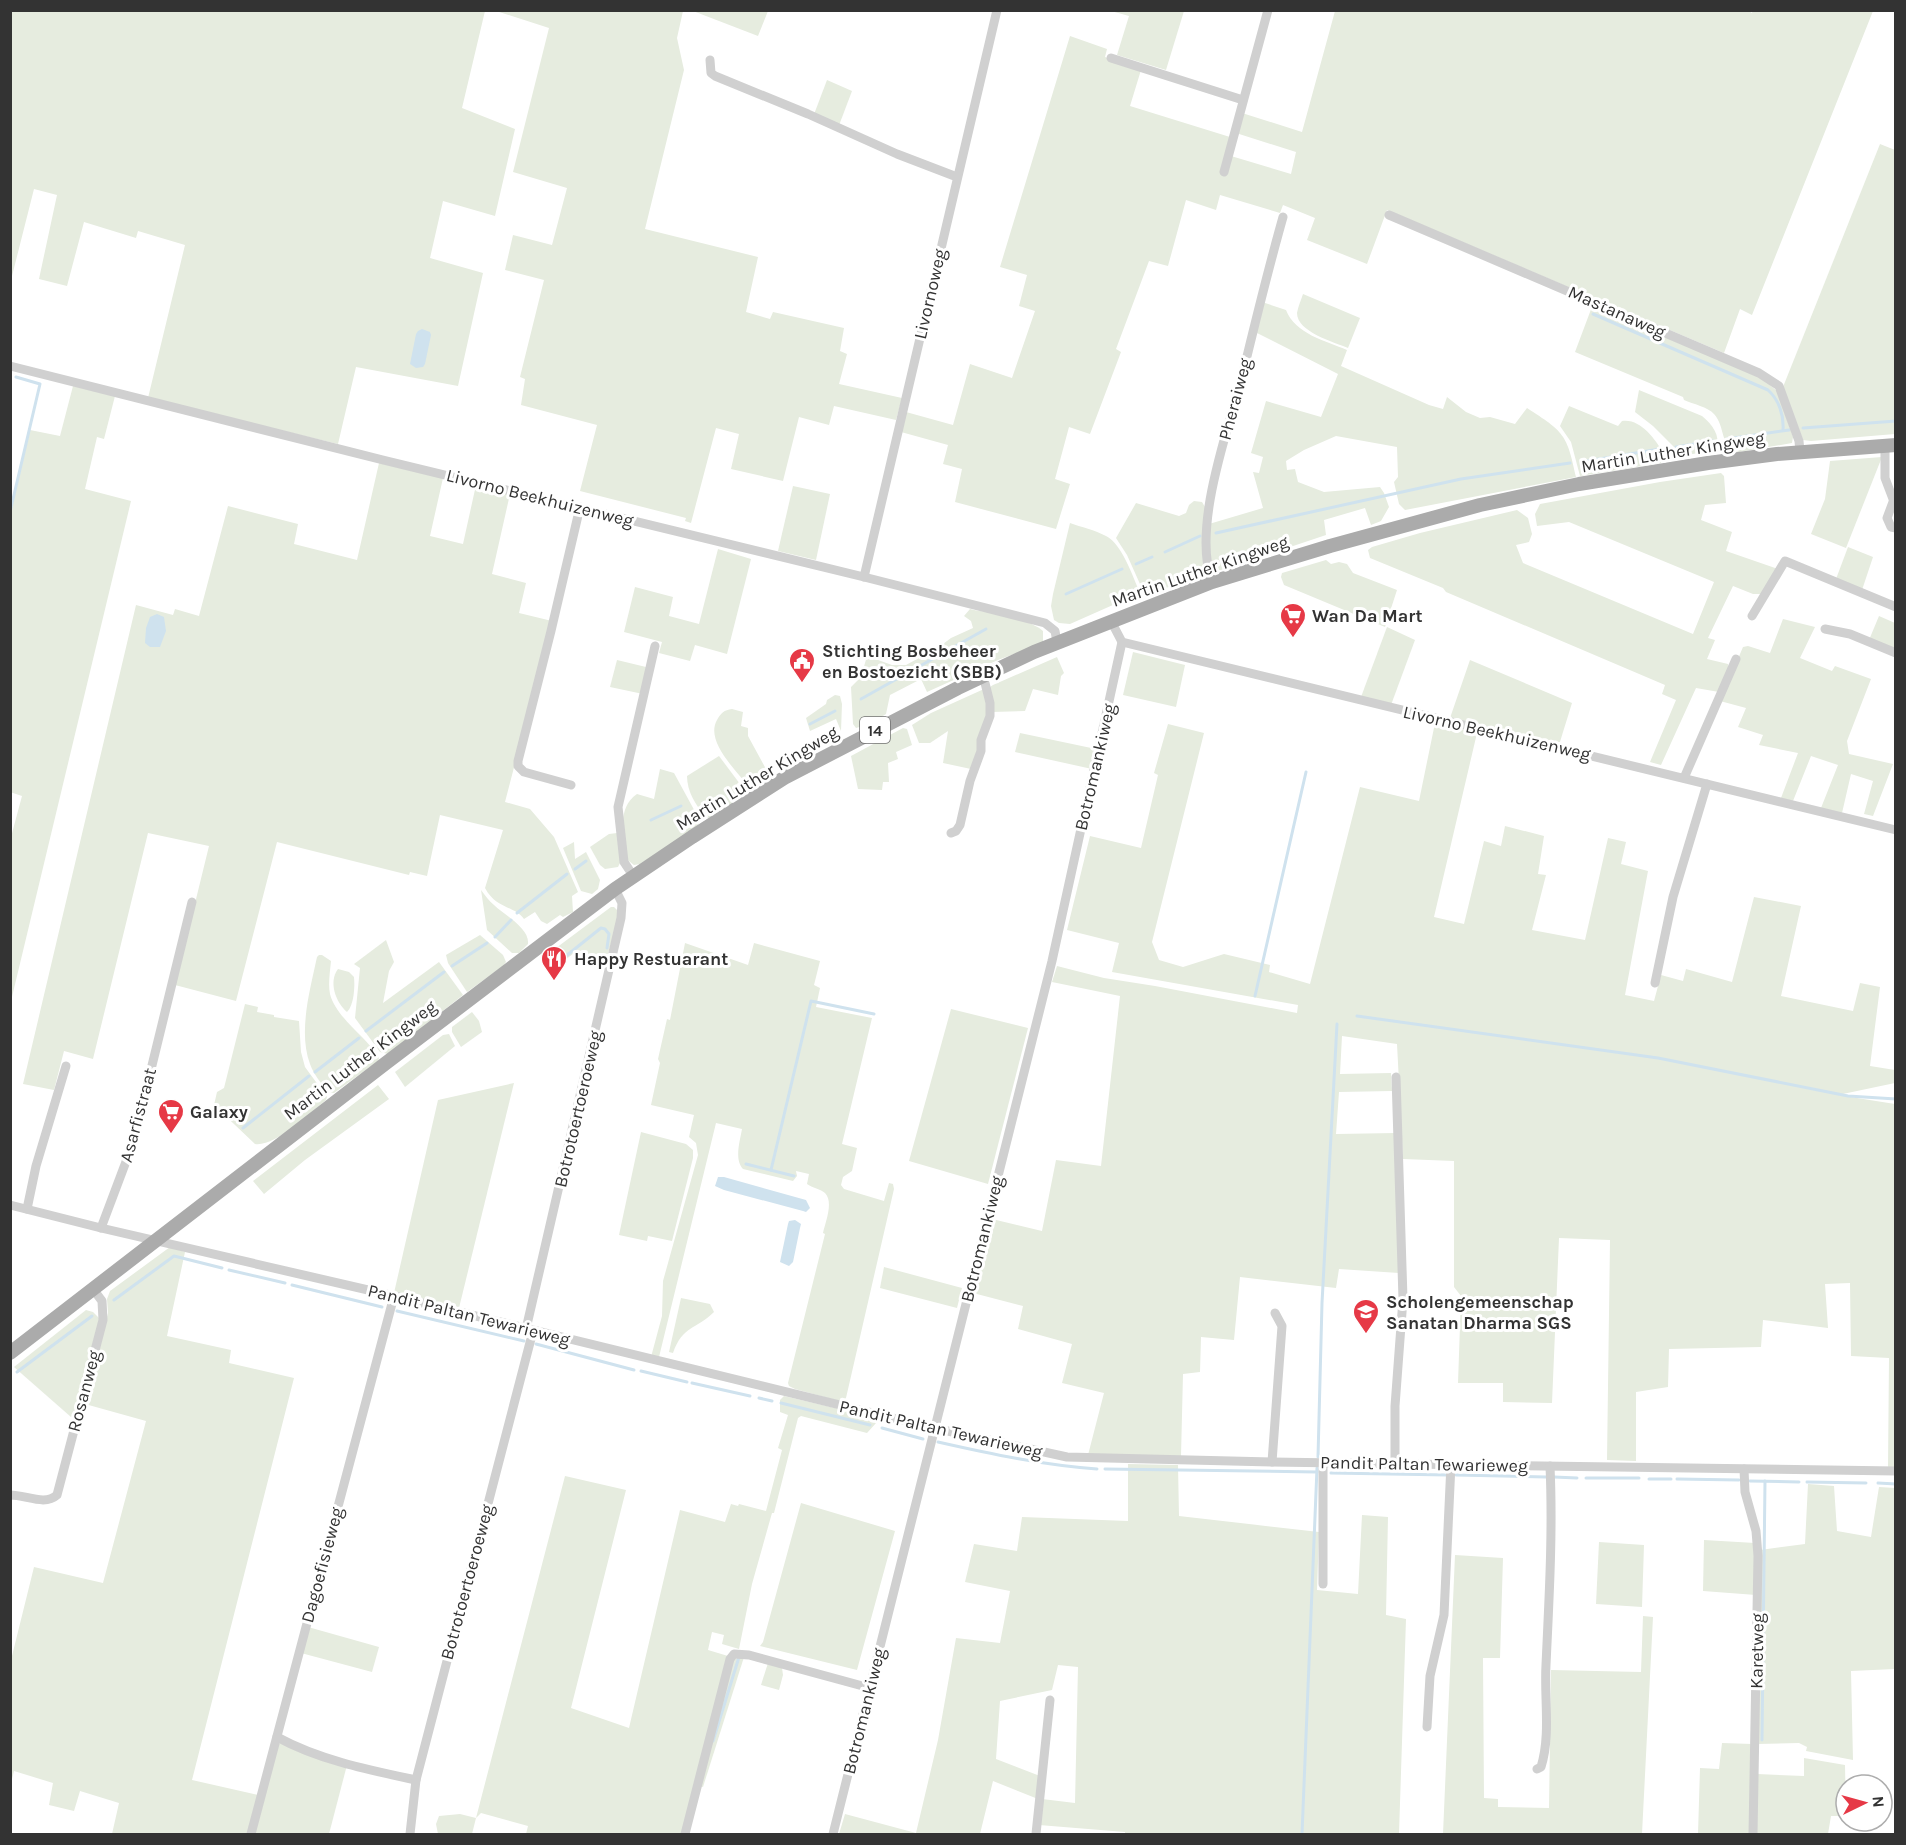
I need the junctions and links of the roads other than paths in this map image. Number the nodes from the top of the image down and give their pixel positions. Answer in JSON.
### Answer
{"nodes":[{"id":1,"x":997,"y":10,"type":"edge"},
{"id":2,"x":1268,"y":10,"type":"edge"},
{"id":3,"x":1111,"y":58,"type":"dead end"},
{"id":4,"x":710,"y":60,"type":"dead end"},
{"id":5,"x":1243,"y":100,"type":"junction"},
{"id":6,"x":1224,"y":172,"type":"dead end"},
{"id":7,"x":957,"y":177,"type":"junction"},
{"id":8,"x":1389,"y":216,"type":"dead end"},
{"id":9,"x":1283,"y":217,"type":"dead end"},
{"id":10,"x":10,"y":366,"type":"edge"},
{"id":11,"x":1890,"y":449,"type":"edge"},
{"id":12,"x":1800,"y":452,"type":"junction"},
{"id":13,"x":1894,"y":497,"type":"edge"},
{"id":14,"x":580,"y":507,"type":"junction"},
{"id":15,"x":1896,"y":528,"type":"edge"},
{"id":16,"x":864,"y":577,"type":"junction"},
{"id":17,"x":1212,"y":582,"type":"junction"},
{"id":18,"x":1896,"y":607,"type":"edge"},
{"id":19,"x":1752,"y":616,"type":"dead end"},
{"id":20,"x":1111,"y":621,"type":"junction"},
{"id":21,"x":1825,"y":629,"type":"dead end"},
{"id":22,"x":1057,"y":642,"type":"junction"},
{"id":23,"x":1122,"y":642,"type":"junction"},
{"id":24,"x":655,"y":646,"type":"dead end"},
{"id":25,"x":1896,"y":653,"type":"edge"},
{"id":26,"x":1736,"y":659,"type":"dead end"},
{"id":27,"x":986,"y":684,"type":"dead end"},
{"id":28,"x":1684,"y":778,"type":"junction"},
{"id":29,"x":1707,"y":784,"type":"junction"},
{"id":30,"x":572,"y":785,"type":"dead end"},
{"id":31,"x":1896,"y":830,"type":"edge"},
{"id":32,"x":951,"y":833,"type":"dead end"},
{"id":33,"x":634,"y":878,"type":"junction"},
{"id":34,"x":615,"y":889,"type":"junction"},
{"id":35,"x":192,"y":902,"type":"dead end"},
{"id":36,"x":1655,"y":983,"type":"dead end"},
{"id":37,"x":66,"y":1066,"type":"dead end"},
{"id":38,"x":1396,"y":1077,"type":"dead end"},
{"id":39,"x":10,"y":1205,"type":"edge"},
{"id":40,"x":27,"y":1209,"type":"junction"},
{"id":41,"x":100,"y":1228,"type":"junction"},
{"id":42,"x":154,"y":1241,"type":"junction"},
{"id":43,"x":93,"y":1288,"type":"junction"},
{"id":44,"x":394,"y":1296,"type":"junction"},
{"id":45,"x":1275,"y":1313,"type":"dead end"},
{"id":46,"x":529,"y":1330,"type":"junction"},
{"id":47,"x":10,"y":1353,"type":"edge"},
{"id":48,"x":934,"y":1428,"type":"junction"},
{"id":49,"x":1272,"y":1462,"type":"junction"},
{"id":50,"x":1323,"y":1463,"type":"junction"},
{"id":51,"x":1395,"y":1464,"type":"junction"},
{"id":52,"x":1451,"y":1464,"type":"junction"},
{"id":53,"x":1550,"y":1466,"type":"junction"},
{"id":54,"x":1744,"y":1469,"type":"junction"},
{"id":55,"x":1896,"y":1471,"type":"edge"},
{"id":56,"x":10,"y":1495,"type":"edge"},
{"id":57,"x":1323,"y":1584,"type":"dead end"},
{"id":58,"x":870,"y":1688,"type":"junction"},
{"id":59,"x":1050,"y":1700,"type":"dead end"},
{"id":60,"x":1427,"y":1727,"type":"dead end"},
{"id":61,"x":277,"y":1737,"type":"junction"},
{"id":62,"x":1537,"y":1769,"type":"dead end"},
{"id":63,"x":416,"y":1780,"type":"junction"},
{"id":64,"x":251,"y":1834,"type":"edge"},
{"id":65,"x":410,"y":1834,"type":"edge"},
{"id":66,"x":686,"y":1834,"type":"edge"},
{"id":67,"x":833,"y":1834,"type":"edge"},
{"id":68,"x":1036,"y":1834,"type":"edge"},
{"id":69,"x":1753,"y":1834,"type":"edge"}],
"edges":[{"from":1,"to":7,"type":"street","name":"Livornoweg"},
{"from":2,"to":5,"type":"street"},
{"from":3,"to":5,"type":"street"},
{"from":4,"to":7,"type":"street"},
{"from":5,"to":6,"type":"street"},
{"from":7,"to":16,"type":"street","name":"Livornoweg"},
{"from":8,"to":12,"type":"street","name":"Mastanaweg"},
{"from":9,"to":17,"type":"street","name":"Pheraiweg"},
{"from":10,"to":14,"type":"street","name":"Livorno Beekhuizenweg"},
{"from":11,"to":12,"type":"main road","name":"Martin Luther Kingweg","number":"14"},
{"from":11,"to":13,"type":"street"},
{"from":12,"to":17,"type":"main road","name":"Martin Luther Kingweg","number":"14"},
{"from":13,"to":15,"type":"street"},
{"from":14,"to":16,"type":"street","name":"Livorno Beekhuizenweg"},
{"from":14,"to":30,"type":"street"},
{"from":16,"to":22,"type":"street","name":"Livorno Beekhuizenweg"},
{"from":17,"to":20,"type":"main road","name":"Martin Luther Kingweg","number":"14"},
{"from":18,"to":19,"type":"street"},
{"from":20,"to":22,"type":"main road","name":"Martin Luther Kingweg","number":"14"},
{"from":20,"to":23,"type":"street"},
{"from":21,"to":25,"type":"street"},
{"from":22,"to":33,"type":"main road","name":"Martin Luther Kingweg","number":"14"},
{"from":23,"to":28,"type":"street","name":"Livorno Beekhuizenweg"},
{"from":23,"to":48,"type":"street","name":"Botromankiweg"},
{"from":24,"to":33,"type":"street"},
{"from":26,"to":28,"type":"street"},
{"from":27,"to":32,"type":"street"},
{"from":28,"to":29,"type":"street","name":"Livorno Beekhuizenweg"},
{"from":29,"to":31,"type":"street","name":"Livorno Beekhuizenweg"},
{"from":29,"to":36,"type":"street"},
{"from":33,"to":34,"type":"main road","name":"Martin Luther Kingweg","number":"14"},
{"from":34,"to":42,"type":"main road","name":"Martin Luther Kingweg","number":"14"},
{"from":34,"to":46,"type":"street","name":"Botrotoertoeroeweg"},
{"from":35,"to":41,"type":"street","name":"Asarfistraat"},
{"from":37,"to":40,"type":"street"},
{"from":38,"to":51,"type":"street"},
{"from":39,"to":40,"type":"street","name":"Pandit Paltan Tewarieweg"},
{"from":40,"to":41,"type":"street","name":"Pandit Paltan Tewarieweg"},
{"from":41,"to":42,"type":"street","name":"Pandit Paltan Tewarieweg"},
{"from":42,"to":43,"type":"main road","name":"Martin Luther Kingweg","number":"14"},
{"from":42,"to":44,"type":"street","name":"Pandit Paltan Tewarieweg"},
{"from":43,"to":47,"type":"main road","name":"Martin Luther Kingweg","number":"14"},
{"from":43,"to":56,"type":"street","name":"Rosanweg"},
{"from":44,"to":46,"type":"street","name":"Pandit Paltan Tewarieweg"},
{"from":44,"to":61,"type":"street","name":"Dagoefisieweg"},
{"from":45,"to":49,"type":"street"},
{"from":46,"to":48,"type":"street","name":"Pandit Paltan Tewarieweg"},
{"from":46,"to":63,"type":"street","name":"Botrotoertoeroeweg"},
{"from":48,"to":49,"type":"street","name":"Pandit Paltan Tewarieweg"},
{"from":48,"to":58,"type":"street","name":"Botromankiweg"},
{"from":49,"to":50,"type":"street","name":"Pandit Paltan Tewarieweg"},
{"from":50,"to":51,"type":"street","name":"Pandit Paltan Tewarieweg"},
{"from":50,"to":57,"type":"street"},
{"from":51,"to":52,"type":"street","name":"Pandit Paltan Tewarieweg"},
{"from":52,"to":53,"type":"street","name":"Pandit Paltan Tewarieweg"},
{"from":52,"to":60,"type":"street"},
{"from":53,"to":54,"type":"street","name":"Pandit Paltan Tewarieweg"},
{"from":53,"to":62,"type":"street"},
{"from":54,"to":55,"type":"street","name":"Pandit Paltan Tewarieweg"},
{"from":54,"to":69,"type":"street","name":"Karetweg"},
{"from":58,"to":66,"type":"street"},
{"from":58,"to":67,"type":"street","name":"Botromankiweg"},
{"from":59,"to":68,"type":"street"},
{"from":61,"to":63,"type":"street"},
{"from":61,"to":64,"type":"street","name":"Dagoefisieweg"},
{"from":63,"to":65,"type":"street","name":"Botrotoertoeroeweg"}]}
